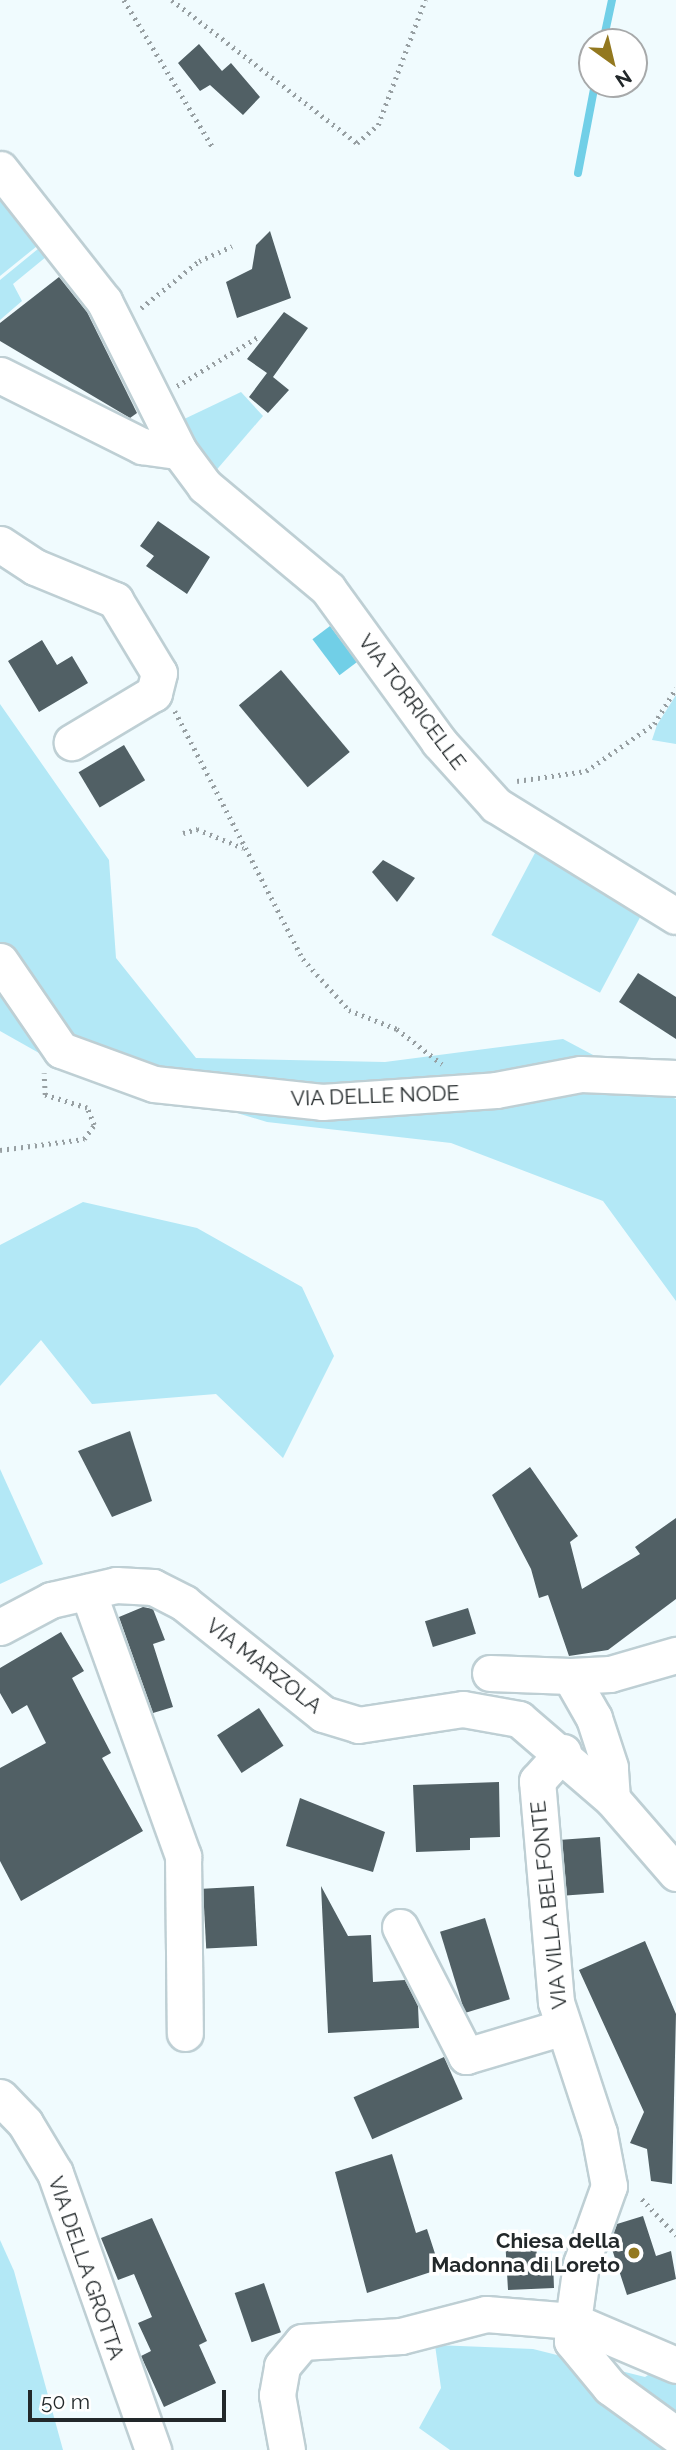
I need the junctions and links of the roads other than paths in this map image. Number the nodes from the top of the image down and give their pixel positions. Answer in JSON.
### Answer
{"nodes":[{"id":1,"x":0,"y":169,"type":"edge"},
{"id":2,"x":0,"y":375,"type":"edge"},
{"id":3,"x":179,"y":451,"type":"junction"},
{"id":4,"x":0,"y":544,"type":"edge"},
{"id":5,"x":72,"y":742,"type":"dead end"},
{"id":6,"x":676,"y":916,"type":"edge"},
{"id":7,"x":0,"y":961,"type":"edge"},
{"id":8,"x":676,"y":1078,"type":"edge"},
{"id":9,"x":88,"y":1592,"type":"junction"},
{"id":10,"x":0,"y":1627,"type":"edge"},
{"id":11,"x":676,"y":1655,"type":"edge"},
{"id":12,"x":489,"y":1672,"type":"dead end"},
{"id":13,"x":570,"y":1676,"type":"junction"},
{"id":14,"x":563,"y":1752,"type":"junction"},
{"id":15,"x":611,"y":1799,"type":"junction"},
{"id":16,"x":676,"y":1873,"type":"edge"},
{"id":17,"x":400,"y":1927,"type":"dead end"},
{"id":18,"x":563,"y":2027,"type":"junction"},
{"id":19,"x":185,"y":2033,"type":"dead end"},
{"id":20,"x":0,"y":2097,"type":"edge"},
{"id":21,"x":567,"y":2322,"type":"junction"},
{"id":22,"x":676,"y":2365,"type":"edge"},
{"id":23,"x":676,"y":2435,"type":"edge"},
{"id":24,"x":153,"y":2450,"type":"edge"},
{"id":25,"x":287,"y":2450,"type":"edge"}],
"edges":[{"from":1,"to":3,"type":"street","name":"VIA TORRICELLE"},
{"from":2,"to":3,"type":"street"},
{"from":3,"to":6,"type":"street","name":"VIA TORRICELLE"},
{"from":4,"to":5,"type":"street"},
{"from":7,"to":8,"type":"street","name":"VIA DELLE NODE"},
{"from":9,"to":10,"type":"street","name":"VIA MARZOLA"},
{"from":9,"to":14,"type":"street","name":"VIA MARZOLA"},
{"from":9,"to":19,"type":"street"},
{"from":11,"to":13,"type":"street"},
{"from":12,"to":13,"type":"street"},
{"from":13,"to":15,"type":"street"},
{"from":14,"to":15,"type":"street","name":"VIA MARZOLA"},
{"from":14,"to":18,"type":"street","name":"VIA VILLA BELFONTE"},
{"from":15,"to":16,"type":"street","name":"VIA MARZOLA"},
{"from":17,"to":18,"type":"street","name":"VIA VILLA BELFONTE"},
{"from":18,"to":21,"type":"street","name":"VIA VILLA BELFONTE"},
{"from":20,"to":24,"type":"street","name":"VIA DELLA GROTTA"},
{"from":21,"to":22,"type":"street"},
{"from":21,"to":23,"type":"street"},
{"from":21,"to":25,"type":"street"}]}
